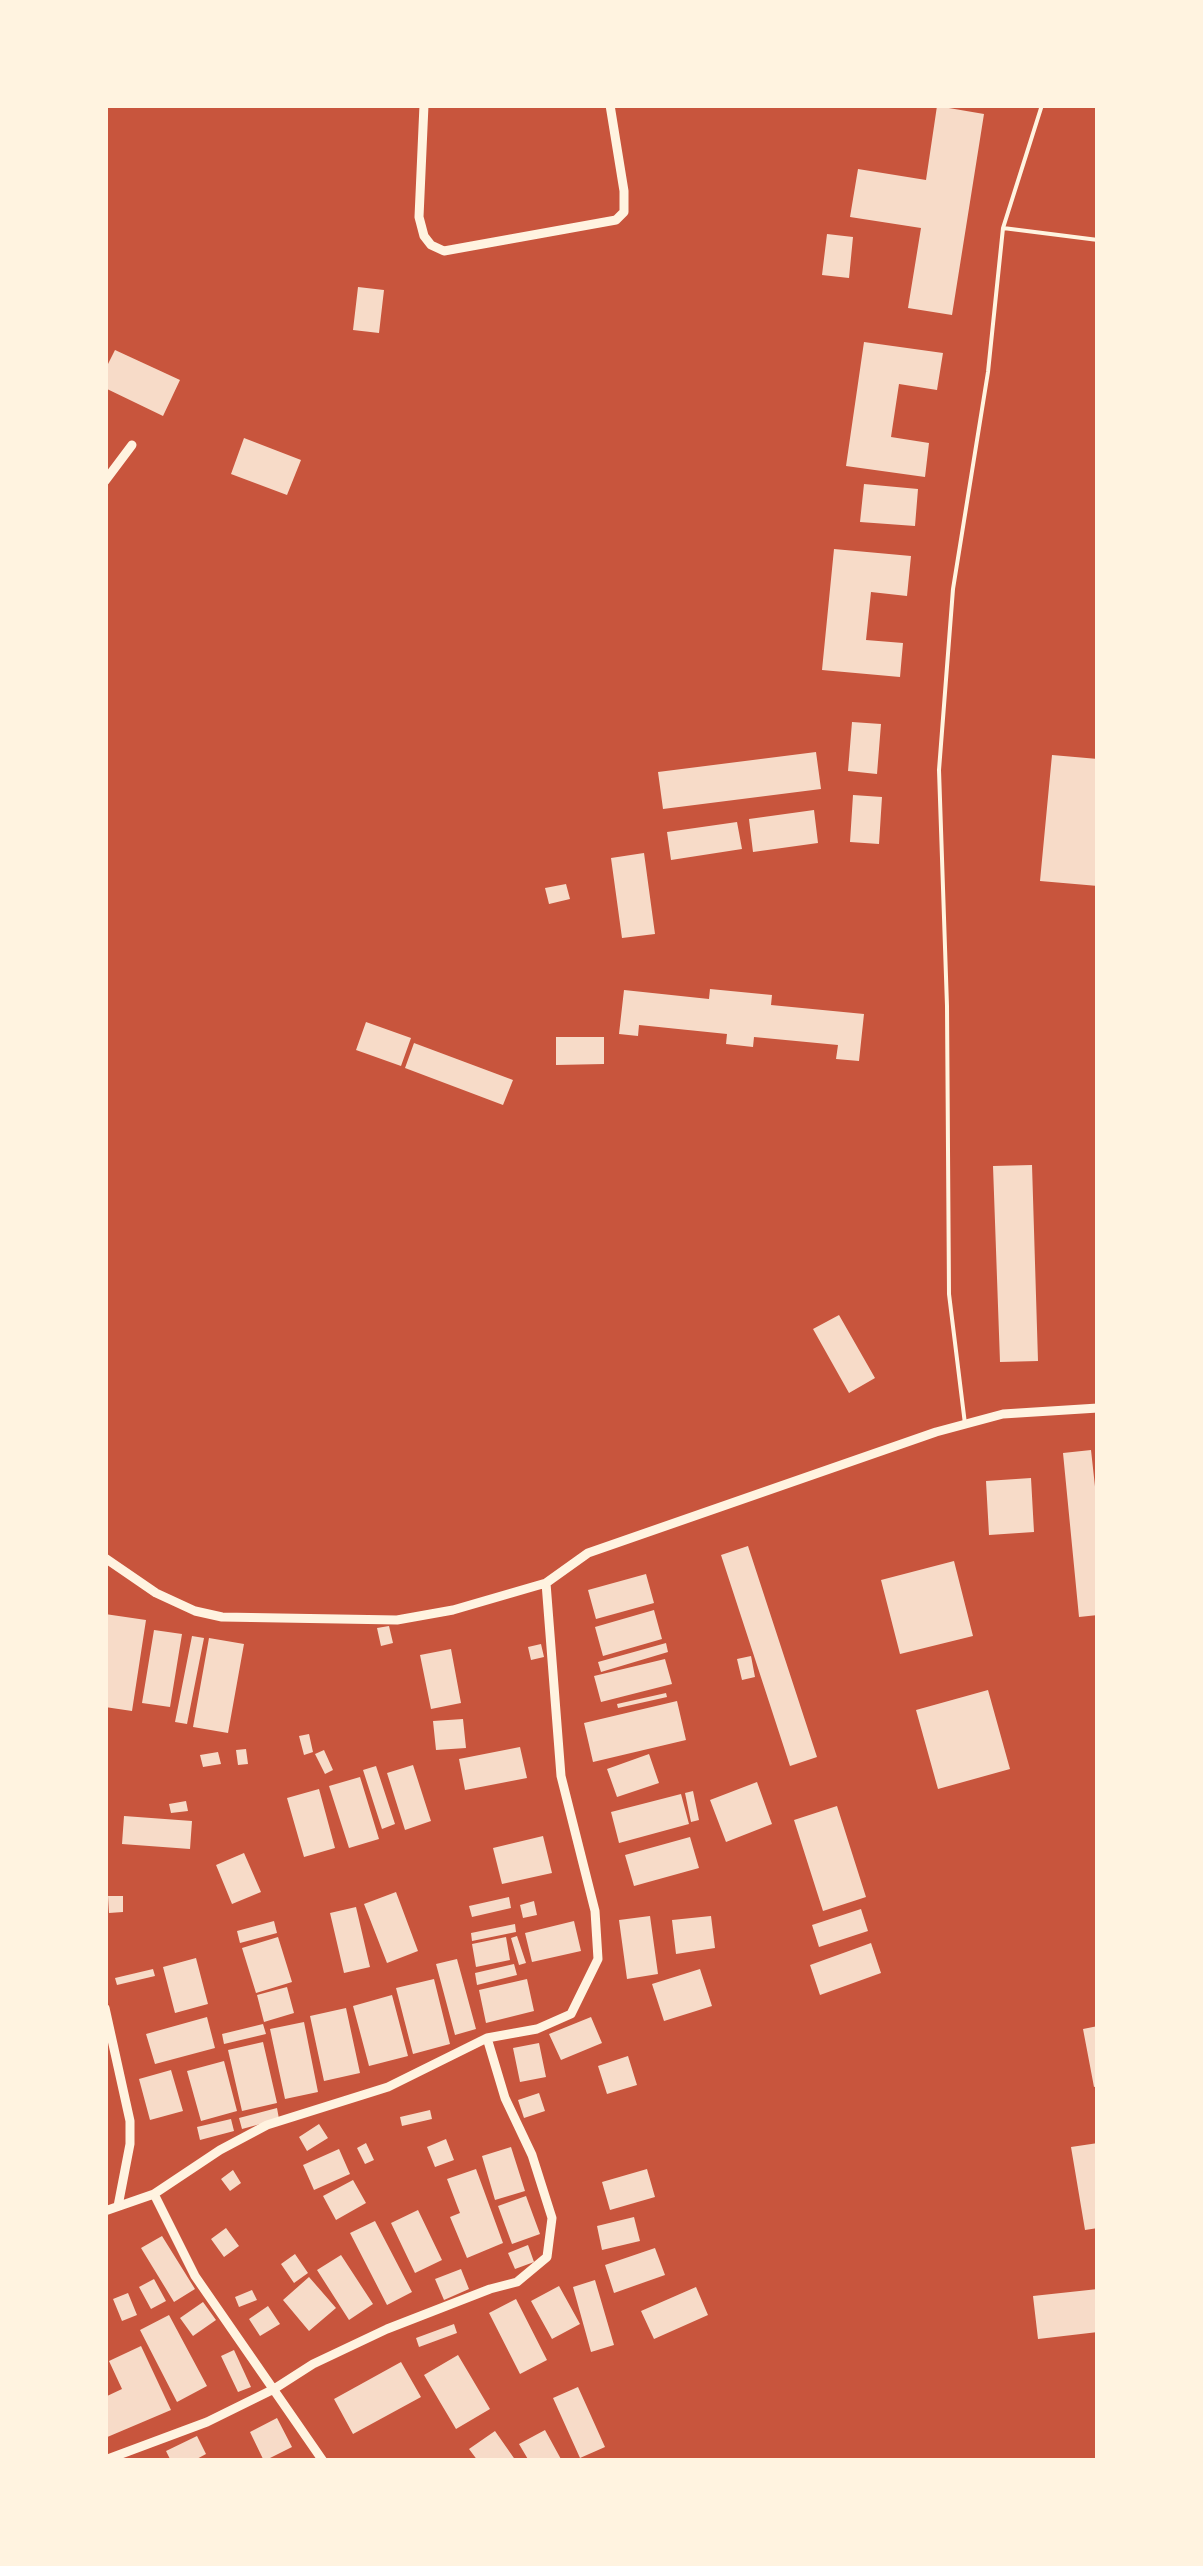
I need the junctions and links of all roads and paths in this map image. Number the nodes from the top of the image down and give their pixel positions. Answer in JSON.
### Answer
{"nodes":[{"id":1,"x":424,"y":105,"type":"edge"},
{"id":2,"x":610,"y":105,"type":"edge"},
{"id":3,"x":1042,"y":105,"type":"edge"},
{"id":4,"x":1003,"y":228,"type":"junction"},
{"id":5,"x":1098,"y":240,"type":"edge"},
{"id":6,"x":132,"y":445,"type":"dead end"},
{"id":7,"x":105,"y":481,"type":"edge"},
{"id":8,"x":1098,"y":1408,"type":"edge"},
{"id":9,"x":966,"y":1424,"type":"junction"},
{"id":10,"x":105,"y":1558,"type":"edge"},
{"id":11,"x":546,"y":1583,"type":"junction"},
{"id":12,"x":105,"y":2008,"type":"edge"},
{"id":13,"x":487,"y":2038,"type":"junction"},
{"id":14,"x":154,"y":2194,"type":"junction"},
{"id":15,"x":118,"y":2206,"type":"junction"},
{"id":16,"x":105,"y":2211,"type":"edge"},
{"id":17,"x":274,"y":2389,"type":"junction"},
{"id":18,"x":105,"y":2460,"type":"edge"},
{"id":19,"x":323,"y":2461,"type":"edge"}],
"edges":[{"from":1,"to":2,"type":"street"},
{"from":3,"to":4,"type":"lane"},
{"from":4,"to":5,"type":"lane"},
{"from":4,"to":9,"type":"lane"},
{"from":6,"to":7,"type":"street"},
{"from":8,"to":9,"type":"street"},
{"from":9,"to":11,"type":"street"},
{"from":10,"to":11,"type":"street"},
{"from":11,"to":13,"type":"street"},
{"from":12,"to":15,"type":"street"},
{"from":13,"to":14,"type":"street"},
{"from":13,"to":17,"type":"street"},
{"from":14,"to":15,"type":"street"},
{"from":14,"to":17,"type":"street"},
{"from":15,"to":16,"type":"street"},
{"from":17,"to":18,"type":"street"},
{"from":17,"to":19,"type":"street"}]}
